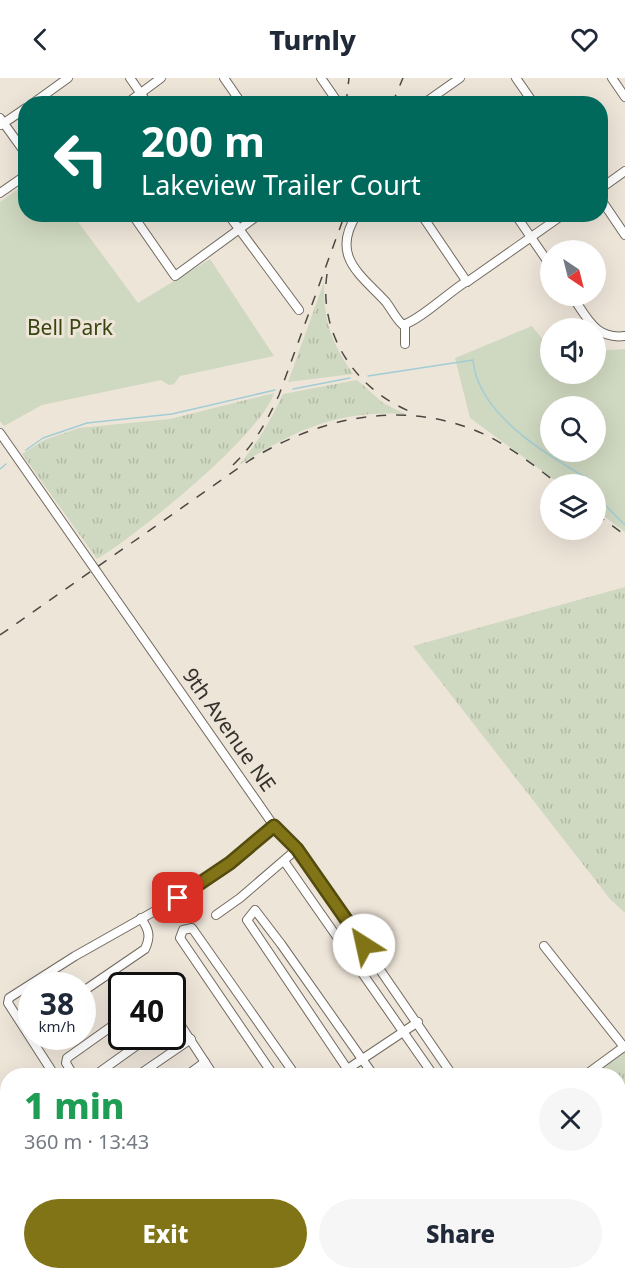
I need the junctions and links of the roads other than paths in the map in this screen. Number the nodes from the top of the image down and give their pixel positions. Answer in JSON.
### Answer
{"nodes":[{"id":1,"x":68,"y":78,"type":"edge"},
{"id":2,"x":130,"y":78,"type":"edge"},
{"id":3,"x":161,"y":78,"type":"edge"},
{"id":4,"x":224,"y":78,"type":"edge"},
{"id":5,"x":321,"y":78,"type":"edge"},
{"id":6,"x":460,"y":78,"type":"edge"},
{"id":7,"x":516,"y":78,"type":"edge"},
{"id":8,"x":612,"y":78,"type":"edge"},
{"id":9,"x":140,"y":93,"type":"junction"},
{"id":10,"x":43,"y":96,"type":"edge"},
{"id":11,"x":136,"y":96,"type":"edge"},
{"id":12,"x":142,"y":96,"type":"edge"},
{"id":13,"x":236,"y":96,"type":"edge"},
{"id":14,"x":333,"y":96,"type":"edge"},
{"id":15,"x":440,"y":96,"type":"edge"},
{"id":16,"x":528,"y":96,"type":"edge"},
{"id":17,"x":625,"y":97,"type":"edge"},
{"id":18,"x":18,"y":112,"type":"edge"},
{"id":19,"x":1,"y":122,"type":"edge"},
{"id":20,"x":18,"y":143,"type":"edge"},
{"id":21,"x":625,"y":171,"type":"edge"},
{"id":22,"x":18,"y":181,"type":"edge"},
{"id":23,"x":608,"y":183,"type":"edge"},
{"id":24,"x":0,"y":193,"type":"edge"},
{"id":25,"x":608,"y":210,"type":"edge"},
{"id":26,"x":137,"y":222,"type":"edge"},
{"id":27,"x":233,"y":222,"type":"edge"},
{"id":28,"x":250,"y":222,"type":"edge"},
{"id":29,"x":353,"y":222,"type":"edge"},
{"id":30,"x":426,"y":222,"type":"edge"},
{"id":31,"x":521,"y":222,"type":"edge"},
{"id":32,"x":553,"y":222,"type":"edge"},
{"id":33,"x":239,"y":231,"type":"junction"},
{"id":34,"x":625,"y":235,"type":"edge"},
{"id":35,"x":531,"y":237,"type":"junction"},
{"id":36,"x":540,"y":250,"type":"edge"},
{"id":37,"x":467,"y":281,"type":"junction"},
{"id":38,"x":579,"y":306,"type":"edge"},
{"id":39,"x":299,"y":310,"type":"dead end"},
{"id":40,"x":405,"y":324,"type":"junction"},
{"id":41,"x":625,"y":336,"type":"edge"},
{"id":42,"x":405,"y":344,"type":"dead end"},
{"id":43,"x":0,"y":433,"type":"edge"},
{"id":44,"x":274,"y":826,"type":"junction"},
{"id":45,"x":297,"y":849,"type":"junction"},
{"id":46,"x":284,"y":861,"type":"junction"},
{"id":47,"x":216,"y":915,"type":"dead end"},
{"id":48,"x":141,"y":918,"type":"junction"},
{"id":49,"x":279,"y":941,"type":"junction"},
{"id":50,"x":544,"y":946,"type":"dead end"},
{"id":51,"x":267,"y":950,"type":"junction"},
{"id":52,"x":50,"y":972,"type":"edge"},
{"id":53,"x":226,"y":978,"type":"junction"},
{"id":54,"x":96,"y":983,"type":"edge"},
{"id":55,"x":213,"y":987,"type":"junction"},
{"id":56,"x":18,"y":992,"type":"edge"},
{"id":57,"x":18,"y":1015,"type":"edge"},
{"id":58,"x":418,"y":1022,"type":"junction"},
{"id":59,"x":108,"y":1029,"type":"edge"},
{"id":60,"x":404,"y":1032,"type":"junction"},
{"id":61,"x":186,"y":1034,"type":"edge"},
{"id":62,"x":190,"y":1039,"type":"junction"},
{"id":63,"x":624,"y":1047,"type":"edge"},
{"id":64,"x":41,"y":1050,"type":"edge"},
{"id":65,"x":130,"y":1050,"type":"edge"},
{"id":66,"x":363,"y":1060,"type":"junction"},
{"id":67,"x":205,"y":1062,"type":"junction"},
{"id":68,"x":51,"y":1068,"type":"edge"},
{"id":69,"x":69,"y":1068,"type":"edge"},
{"id":70,"x":104,"y":1068,"type":"edge"},
{"id":71,"x":148,"y":1068,"type":"edge"},
{"id":72,"x":197,"y":1068,"type":"edge"},
{"id":73,"x":209,"y":1068,"type":"edge"},
{"id":74,"x":268,"y":1068,"type":"edge"},
{"id":75,"x":290,"y":1068,"type":"edge"},
{"id":76,"x":346,"y":1068,"type":"edge"},
{"id":77,"x":354,"y":1068,"type":"edge"},
{"id":78,"x":368,"y":1068,"type":"edge"},
{"id":79,"x":429,"y":1068,"type":"edge"},
{"id":80,"x":448,"y":1068,"type":"edge"},
{"id":81,"x":595,"y":1068,"type":"edge"}],
"edges":[{"from":1,"to":10,"type":"street"},
{"from":2,"to":9,"type":"street"},
{"from":3,"to":9,"type":"street"},
{"from":4,"to":13,"type":"street"},
{"from":5,"to":14,"type":"street"},
{"from":6,"to":15,"type":"street"},
{"from":7,"to":16,"type":"street"},
{"from":8,"to":17,"type":"street"},
{"from":9,"to":11,"type":"street"},
{"from":9,"to":12,"type":"street"},
{"from":18,"to":19,"type":"street"},
{"from":19,"to":20,"type":"street"},
{"from":21,"to":23,"type":"street"},
{"from":22,"to":24,"type":"street"},
{"from":25,"to":34,"type":"street"},
{"from":26,"to":33,"type":"street"},
{"from":27,"to":33,"type":"street"},
{"from":28,"to":33,"type":"street"},
{"from":29,"to":40,"type":"street"},
{"from":30,"to":37,"type":"street"},
{"from":31,"to":35,"type":"street"},
{"from":32,"to":35,"type":"street"},
{"from":33,"to":39,"type":"street"},
{"from":35,"to":36,"type":"street"},
{"from":35,"to":37,"type":"street"},
{"from":37,"to":40,"type":"street"},
{"from":38,"to":41,"type":"street"},
{"from":40,"to":42,"type":"street"},
{"from":43,"to":44,"type":"street","name":"9th Avenue NE"},
{"from":44,"to":45,"type":"street","name":"9th Avenue NE"},
{"from":44,"to":48,"type":"street"},
{"from":45,"to":46,"type":"street"},
{"from":45,"to":58,"type":"street","name":"9th Avenue NE"},
{"from":46,"to":47,"type":"street"},
{"from":46,"to":60,"type":"street"},
{"from":48,"to":52,"type":"street"},
{"from":48,"to":54,"type":"street"},
{"from":49,"to":51,"type":"street"},
{"from":49,"to":51,"type":"street"},
{"from":49,"to":66,"type":"street"},
{"from":50,"to":63,"type":"street"},
{"from":51,"to":76,"type":"street"},
{"from":53,"to":55,"type":"street"},
{"from":53,"to":55,"type":"street"},
{"from":53,"to":75,"type":"street"},
{"from":55,"to":74,"type":"street"},
{"from":56,"to":57,"type":"street"},
{"from":58,"to":60,"type":"street"},
{"from":58,"to":80,"type":"street","name":"9th Avenue NE"},
{"from":59,"to":69,"type":"street"},
{"from":60,"to":66,"type":"street"},
{"from":60,"to":79,"type":"street"},
{"from":61,"to":62,"type":"street"},
{"from":62,"to":67,"type":"street"},
{"from":62,"to":71,"type":"street"},
{"from":63,"to":81,"type":"street"},
{"from":64,"to":68,"type":"street"},
{"from":65,"to":70,"type":"street"},
{"from":66,"to":77,"type":"street"},
{"from":66,"to":78,"type":"street"},
{"from":67,"to":72,"type":"street"},
{"from":67,"to":73,"type":"street"}]}
